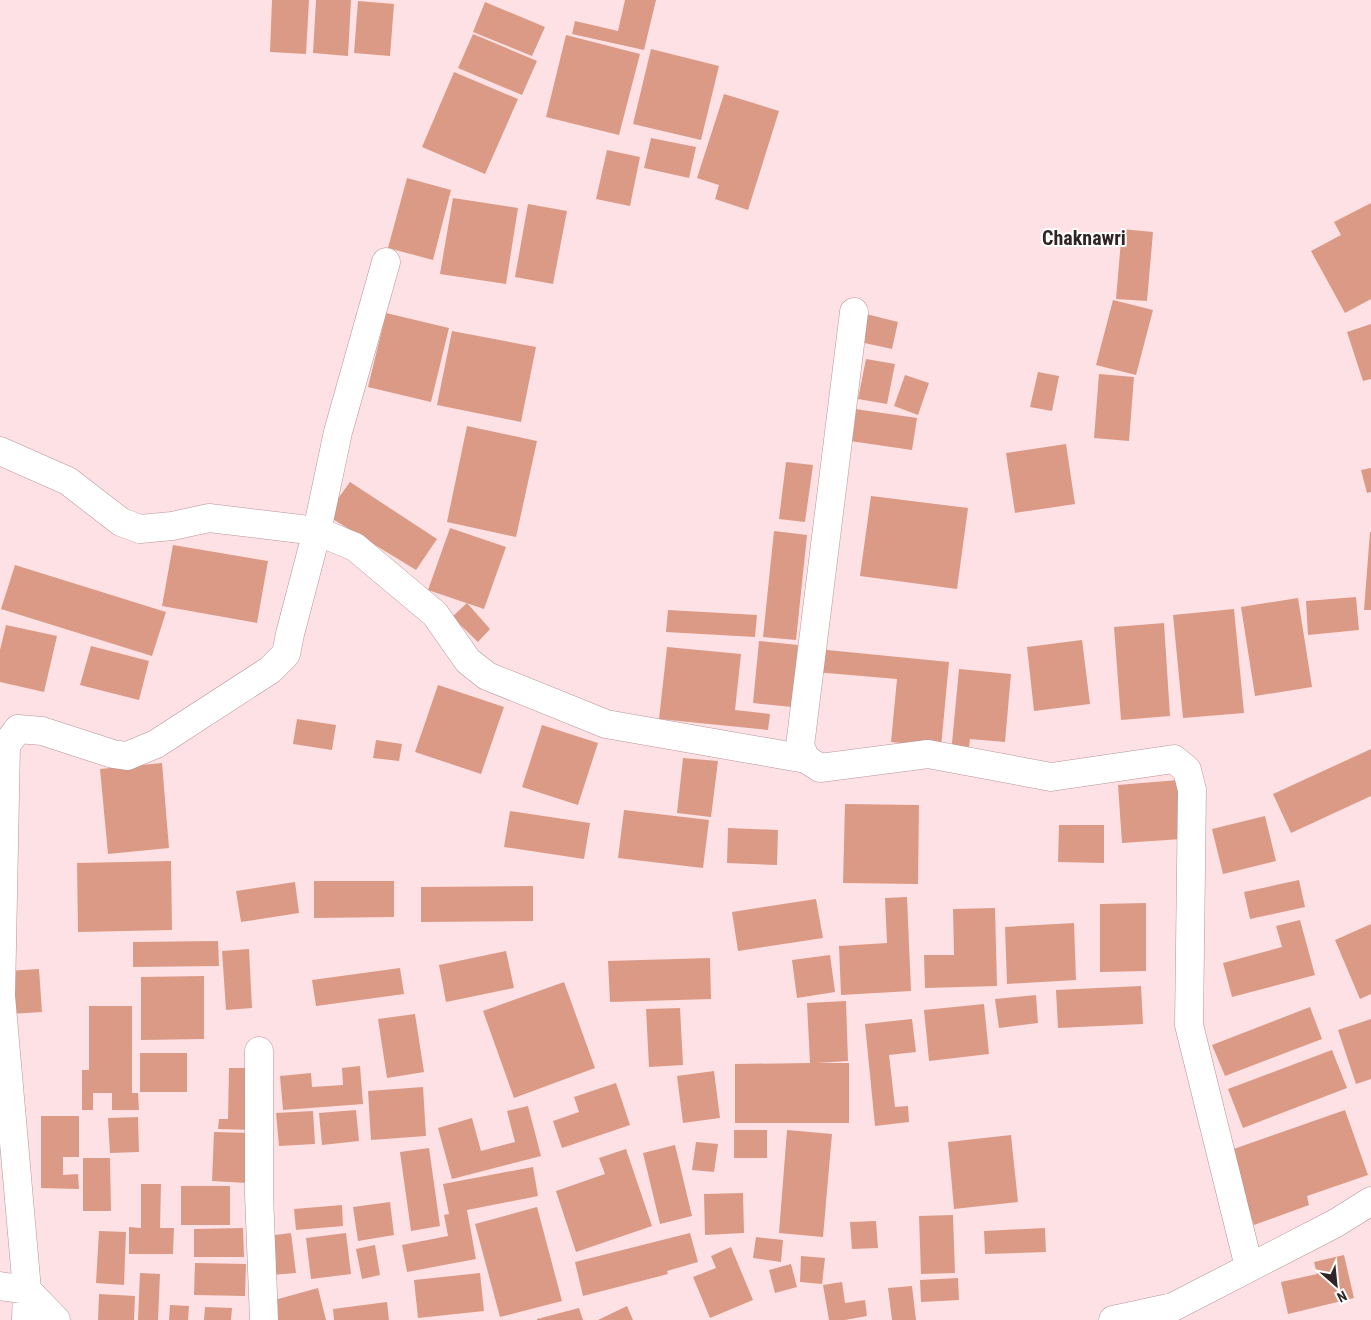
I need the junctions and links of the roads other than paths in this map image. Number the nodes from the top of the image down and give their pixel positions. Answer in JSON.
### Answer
{"nodes":[{"id":1,"x":386,"y":262,"type":"dead end"},
{"id":2,"x":854,"y":312,"type":"dead end"},
{"id":3,"x":0,"y":451,"type":"edge"},
{"id":4,"x":317,"y":531,"type":"junction"},
{"id":5,"x":806,"y":759,"type":"junction"},
{"id":6,"x":259,"y":1050,"type":"dead end"},
{"id":7,"x":1371,"y":1201,"type":"edge"},
{"id":8,"x":1249,"y":1267,"type":"junction"},
{"id":9,"x":0,"y":1286,"type":"edge"},
{"id":10,"x":27,"y":1290,"type":"junction"},
{"id":11,"x":26,"y":1320,"type":"edge"},
{"id":12,"x":56,"y":1320,"type":"edge"},
{"id":13,"x":264,"y":1320,"type":"edge"},
{"id":14,"x":1113,"y":1320,"type":"edge"}],
"edges":[{"from":1,"to":4,"type":"street"},
{"from":2,"to":5,"type":"street"},
{"from":3,"to":4,"type":"street"},
{"from":4,"to":5,"type":"street"},
{"from":4,"to":10,"type":"street"},
{"from":5,"to":8,"type":"street"},
{"from":6,"to":13,"type":"street"},
{"from":7,"to":8,"type":"street"},
{"from":8,"to":14,"type":"street"},
{"from":9,"to":10,"type":"street"},
{"from":10,"to":11,"type":"street"},
{"from":10,"to":12,"type":"street"}]}
